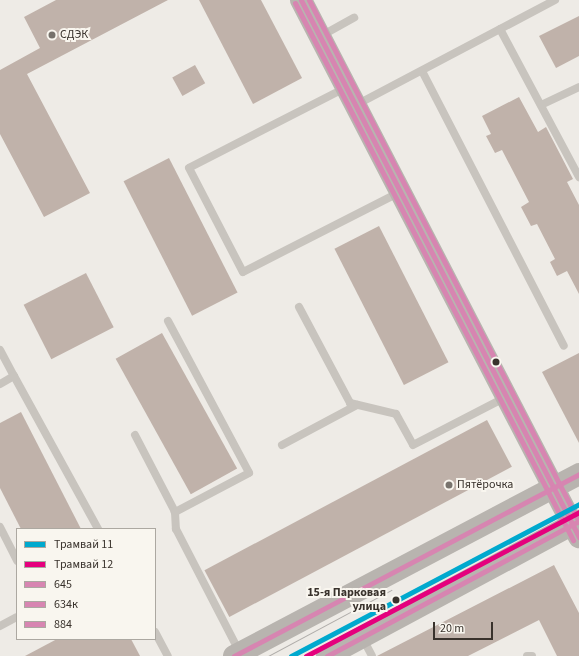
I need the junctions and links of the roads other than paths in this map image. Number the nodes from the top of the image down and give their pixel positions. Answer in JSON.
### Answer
{"nodes":[{"id":1,"x":301,"y":0,"type":"edge"},
{"id":2,"x":555,"y":0,"type":"edge"},
{"id":3,"x":354,"y":18,"type":"dead end"},
{"id":4,"x":500,"y":29,"type":"junction"},
{"id":5,"x":320,"y":36,"type":"junction"},
{"id":6,"x":422,"y":71,"type":"junction"},
{"id":7,"x":579,"y":87,"type":"edge"},
{"id":8,"x":351,"y":96,"type":"junction"},
{"id":9,"x":542,"y":105,"type":"junction"},
{"id":10,"x":579,"y":177,"type":"edge"},
{"id":11,"x":400,"y":191,"type":"junction"},
{"id":12,"x":300,"y":307,"type":"dead end"},
{"id":13,"x":168,"y":321,"type":"dead end"},
{"id":14,"x":564,"y":346,"type":"dead end"},
{"id":15,"x":0,"y":350,"type":"edge"},
{"id":16,"x":14,"y":376,"type":"junction"},
{"id":17,"x":0,"y":384,"type":"edge"},
{"id":18,"x":506,"y":396,"type":"junction"},
{"id":19,"x":357,"y":405,"type":"junction"},
{"id":20,"x":136,"y":435,"type":"dead end"},
{"id":21,"x":282,"y":445,"type":"dead end"},
{"id":22,"x":579,"y":474,"type":"edge"},
{"id":23,"x":553,"y":487,"type":"junction"},
{"id":24,"x":175,"y":512,"type":"junction"},
{"id":25,"x":0,"y":527,"type":"edge"},
{"id":26,"x":97,"y":528,"type":"edge"},
{"id":27,"x":577,"y":528,"type":"edge"},
{"id":28,"x":16,"y":559,"type":"edge"},
{"id":29,"x":16,"y":618,"type":"edge"},
{"id":30,"x":0,"y":626,"type":"edge"},
{"id":31,"x":156,"y":634,"type":"edge"},
{"id":32,"x":361,"y":636,"type":"junction"},
{"id":33,"x":237,"y":654,"type":"edge"},
{"id":34,"x":168,"y":656,"type":"edge"},
{"id":35,"x":327,"y":656,"type":"edge"},
{"id":36,"x":372,"y":656,"type":"edge"},
{"id":37,"x":527,"y":656,"type":"edge"},
{"id":38,"x":532,"y":656,"type":"edge"}],
"edges":[{"from":1,"to":5,"type":"main road"},
{"from":2,"to":4,"type":"lane"},
{"from":3,"to":5,"type":"lane"},
{"from":4,"to":6,"type":"lane"},
{"from":4,"to":9,"type":"lane"},
{"from":5,"to":8,"type":"main road"},
{"from":6,"to":8,"type":"lane"},
{"from":6,"to":14,"type":"lane"},
{"from":7,"to":9,"type":"lane"},
{"from":8,"to":11,"type":"main road"},
{"from":8,"to":11,"type":"lane"},
{"from":9,"to":10,"type":"lane"},
{"from":11,"to":18,"type":"main road"},
{"from":12,"to":19,"type":"lane"},
{"from":13,"to":24,"type":"lane"},
{"from":15,"to":16,"type":"lane"},
{"from":16,"to":17,"type":"lane"},
{"from":16,"to":26,"type":"lane"},
{"from":18,"to":19,"type":"lane"},
{"from":18,"to":23,"type":"main road"},
{"from":19,"to":21,"type":"lane"},
{"from":20,"to":24,"type":"lane"},
{"from":22,"to":23,"type":"main road"},
{"from":23,"to":27,"type":"main road"},
{"from":23,"to":33,"type":"main road"},
{"from":24,"to":33,"type":"lane"},
{"from":25,"to":28,"type":"lane"},
{"from":27,"to":32,"type":"main road"},
{"from":29,"to":30,"type":"lane"},
{"from":31,"to":34,"type":"lane"},
{"from":32,"to":35,"type":"main road"},
{"from":32,"to":36,"type":"lane"},
{"from":37,"to":38,"type":"lane"}]}
